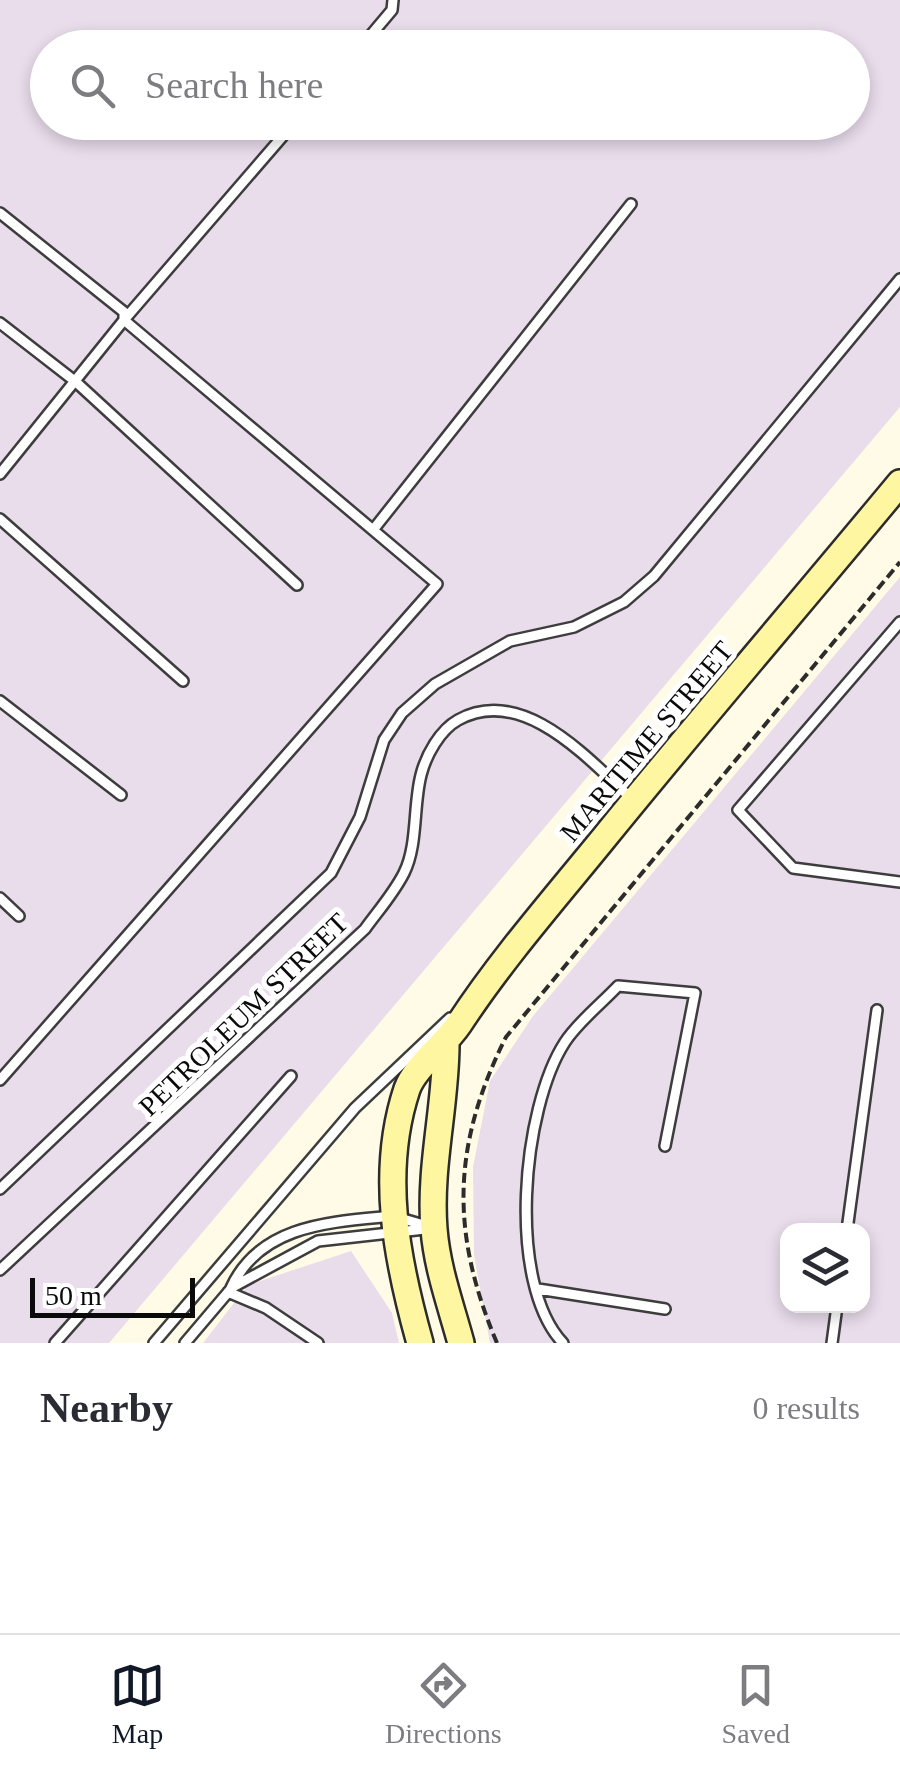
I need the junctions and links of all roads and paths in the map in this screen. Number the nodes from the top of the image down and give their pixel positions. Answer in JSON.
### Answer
{"nodes":[{"id":1,"x":393,"y":0,"type":"edge"},
{"id":2,"x":375,"y":30,"type":"edge"},
{"id":3,"x":279,"y":140,"type":"edge"},
{"id":4,"x":631,"y":204,"type":"dead end"},
{"id":5,"x":0,"y":213,"type":"edge"},
{"id":6,"x":900,"y":278,"type":"edge"},
{"id":7,"x":124,"y":320,"type":"junction"},
{"id":8,"x":0,"y":323,"type":"edge"},
{"id":9,"x":76,"y":382,"type":"junction"},
{"id":10,"x":0,"y":474,"type":"edge"},
{"id":11,"x":900,"y":483,"type":"edge"},
{"id":12,"x":0,"y":519,"type":"edge"},
{"id":13,"x":373,"y":530,"type":"junction"},
{"id":14,"x":900,"y":562,"type":"edge"},
{"id":15,"x":297,"y":585,"type":"dead end"},
{"id":16,"x":900,"y":622,"type":"edge"},
{"id":17,"x":183,"y":682,"type":"dead end"},
{"id":18,"x":0,"y":701,"type":"edge"},
{"id":19,"x":120,"y":794,"type":"dead end"},
{"id":20,"x":634,"y":802,"type":"junction"},
{"id":21,"x":900,"y":882,"type":"edge"},
{"id":22,"x":0,"y":898,"type":"edge"},
{"id":23,"x":19,"y":916,"type":"dead end"},
{"id":24,"x":484,"y":986,"type":"junction"},
{"id":25,"x":877,"y":1010,"type":"dead end"},
{"id":26,"x":446,"y":1044,"type":"junction"},
{"id":27,"x":291,"y":1076,"type":"dead end"},
{"id":28,"x":0,"y":1080,"type":"edge"},
{"id":29,"x":665,"y":1146,"type":"dead end"},
{"id":30,"x":0,"y":1189,"type":"edge"},
{"id":31,"x":848,"y":1223,"type":"edge"},
{"id":32,"x":394,"y":1225,"type":"junction"},
{"id":33,"x":434,"y":1228,"type":"junction"},
{"id":34,"x":0,"y":1270,"type":"edge"},
{"id":35,"x":538,"y":1289,"type":"junction"},
{"id":36,"x":229,"y":1290,"type":"junction"},
{"id":37,"x":665,"y":1309,"type":"dead end"},
{"id":38,"x":836,"y":1313,"type":"edge"},
{"id":39,"x":55,"y":1343,"type":"edge"},
{"id":40,"x":154,"y":1343,"type":"edge"},
{"id":41,"x":185,"y":1343,"type":"edge"},
{"id":42,"x":318,"y":1343,"type":"edge"},
{"id":43,"x":420,"y":1343,"type":"edge"},
{"id":44,"x":461,"y":1343,"type":"edge"},
{"id":45,"x":497,"y":1343,"type":"edge"},
{"id":46,"x":563,"y":1343,"type":"edge"},
{"id":47,"x":832,"y":1343,"type":"edge"}],
"edges":[{"from":1,"to":2,"type":"lane"},
{"from":3,"to":7,"type":"lane"},
{"from":4,"to":13,"type":"lane"},
{"from":5,"to":7,"type":"lane"},
{"from":6,"to":30,"type":"lane"},
{"from":7,"to":9,"type":"lane"},
{"from":7,"to":13,"type":"lane"},
{"from":8,"to":9,"type":"lane"},
{"from":9,"to":10,"type":"lane"},
{"from":9,"to":15,"type":"lane"},
{"from":11,"to":20,"type":"main road","name":"MARITIME STREET"},
{"from":12,"to":17,"type":"lane"},
{"from":13,"to":28,"type":"lane"},
{"from":14,"to":45,"type":"path"},
{"from":16,"to":21,"type":"lane"},
{"from":18,"to":19,"type":"lane"},
{"from":20,"to":24,"type":"main road","name":"MARITIME STREET"},
{"from":20,"to":34,"type":"lane","name":"PETROLEUM STREET"},
{"from":22,"to":23,"type":"lane"},
{"from":24,"to":26,"type":"main road","name":"MARITIME STREET"},
{"from":24,"to":40,"type":"lane"},
{"from":25,"to":31,"type":"lane"},
{"from":26,"to":32,"type":"main road","name":"MARITIME STREET"},
{"from":26,"to":33,"type":"main road"},
{"from":27,"to":39,"type":"lane"},
{"from":29,"to":35,"type":"lane"},
{"from":32,"to":33,"type":"lane"},
{"from":32,"to":33,"type":"lane"},
{"from":32,"to":36,"type":"lane"},
{"from":32,"to":36,"type":"lane"},
{"from":32,"to":43,"type":"main road","name":"MARITIME STREET"},
{"from":33,"to":44,"type":"main road"},
{"from":35,"to":37,"type":"lane"},
{"from":35,"to":46,"type":"lane"},
{"from":36,"to":41,"type":"lane"},
{"from":36,"to":42,"type":"lane"},
{"from":38,"to":47,"type":"lane"}]}
